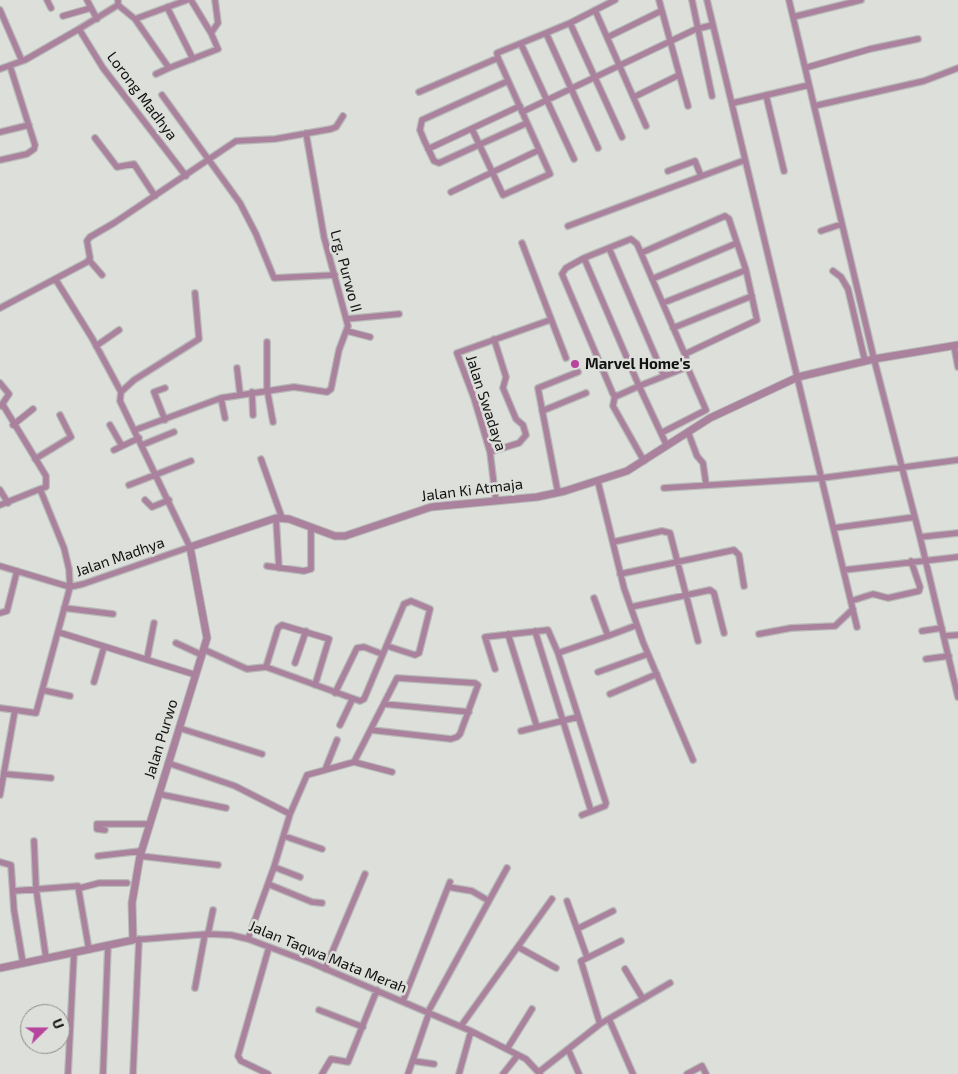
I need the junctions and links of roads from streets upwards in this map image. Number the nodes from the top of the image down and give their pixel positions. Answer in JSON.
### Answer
{"nodes":[{"id":1,"x":48,"y":0,"type":"edge"},
{"id":2,"x":87,"y":0,"type":"edge"},
{"id":3,"x":187,"y":0,"type":"edge"},
{"id":4,"x":191,"y":0,"type":"edge"},
{"id":5,"x":215,"y":0,"type":"edge"},
{"id":6,"x":615,"y":0,"type":"edge"},
{"id":7,"x":658,"y":0,"type":"edge"},
{"id":8,"x":692,"y":0,"type":"edge"},
{"id":9,"x":707,"y":0,"type":"edge"},
{"id":10,"x":789,"y":0,"type":"edge"},
{"id":11,"x":862,"y":0,"type":"edge"},
{"id":12,"x":118,"y":2,"type":"edge"},
{"id":13,"x":167,"y":7,"type":"junction"},
{"id":14,"x":51,"y":8,"type":"dead end"},
{"id":15,"x":91,"y":8,"type":"junction"},
{"id":16,"x":0,"y":10,"type":"edge"},
{"id":17,"x":596,"y":10,"type":"junction"},
{"id":18,"x":661,"y":11,"type":"junction"},
{"id":19,"x":63,"y":16,"type":"dead end"},
{"id":20,"x":793,"y":17,"type":"junction"},
{"id":21,"x":97,"y":19,"type":"junction"},
{"id":22,"x":135,"y":19,"type":"junction"},
{"id":23,"x":570,"y":23,"type":"junction"},
{"id":24,"x":704,"y":27,"type":"junction"},
{"id":25,"x":79,"y":29,"type":"junction"},
{"id":26,"x":211,"y":33,"type":"junction"},
{"id":27,"x":546,"y":33,"type":"junction"},
{"id":28,"x":608,"y":37,"type":"junction"},
{"id":29,"x":918,"y":39,"type":"dead end"},
{"id":30,"x":670,"y":42,"type":"junction"},
{"id":31,"x":521,"y":44,"type":"junction"},
{"id":32,"x":498,"y":58,"type":"junction"},
{"id":33,"x":193,"y":59,"type":"junction"},
{"id":34,"x":22,"y":61,"type":"junction"},
{"id":35,"x":621,"y":65,"type":"junction"},
{"id":36,"x":10,"y":66,"type":"junction"},
{"id":37,"x":170,"y":68,"type":"junction"},
{"id":38,"x":805,"y":68,"type":"junction"},
{"id":39,"x":958,"y":68,"type":"edge"},
{"id":40,"x":0,"y":69,"type":"edge"},
{"id":41,"x":156,"y":74,"type":"dead end"},
{"id":42,"x":679,"y":75,"type":"junction"},
{"id":43,"x":594,"y":77,"type":"junction"},
{"id":44,"x":508,"y":81,"type":"junction"},
{"id":45,"x":804,"y":86,"type":"junction"},
{"id":46,"x":571,"y":89,"type":"junction"},
{"id":47,"x":419,"y":92,"type":"dead end"},
{"id":48,"x":162,"y":95,"type":"dead end"},
{"id":49,"x":766,"y":95,"type":"junction"},
{"id":50,"x":712,"y":96,"type":"dead end"},
{"id":51,"x":634,"y":97,"type":"junction"},
{"id":52,"x":547,"y":100,"type":"junction"},
{"id":53,"x":733,"y":103,"type":"junction"},
{"id":54,"x":688,"y":106,"type":"dead end"},
{"id":55,"x":814,"y":106,"type":"junction"},
{"id":56,"x":521,"y":109,"type":"junction"},
{"id":57,"x":343,"y":116,"type":"dead end"},
{"id":58,"x":528,"y":123,"type":"junction"},
{"id":59,"x":29,"y":125,"type":"junction"},
{"id":60,"x":646,"y":126,"type":"dead end"},
{"id":61,"x":472,"y":129,"type":"junction"},
{"id":62,"x":0,"y":132,"type":"edge"},
{"id":63,"x":306,"y":133,"type":"junction"},
{"id":64,"x":622,"y":137,"type":"dead end"},
{"id":65,"x":95,"y":138,"type":"dead end"},
{"id":66,"x":478,"y":144,"type":"junction"},
{"id":67,"x":598,"y":148,"type":"dead end"},
{"id":68,"x":428,"y":149,"type":"junction"},
{"id":69,"x":539,"y":150,"type":"junction"},
{"id":70,"x":208,"y":159,"type":"junction"},
{"id":71,"x":574,"y":159,"type":"dead end"},
{"id":72,"x":0,"y":160,"type":"edge"},
{"id":73,"x":745,"y":160,"type":"junction"},
{"id":74,"x":668,"y":171,"type":"dead end"},
{"id":75,"x":784,"y":171,"type":"dead end"},
{"id":76,"x":492,"y":172,"type":"junction"},
{"id":77,"x":186,"y":176,"type":"junction"},
{"id":78,"x":701,"y":176,"type":"junction"},
{"id":79,"x":451,"y":192,"type":"dead end"},
{"id":80,"x":155,"y":196,"type":"junction"},
{"id":81,"x":841,"y":225,"type":"junction"},
{"id":82,"x":568,"y":226,"type":"dead end"},
{"id":83,"x":821,"y":231,"type":"dead end"},
{"id":84,"x":522,"y":242,"type":"dead end"},
{"id":85,"x":737,"y":243,"type":"junction"},
{"id":86,"x":609,"y":248,"type":"junction"},
{"id":87,"x":641,"y":254,"type":"junction"},
{"id":88,"x":584,"y":258,"type":"junction"},
{"id":89,"x":89,"y":260,"type":"junction"},
{"id":90,"x":746,"y":270,"type":"junction"},
{"id":91,"x":833,"y":271,"type":"dead end"},
{"id":92,"x":102,"y":275,"type":"dead end"},
{"id":93,"x":335,"y":275,"type":"junction"},
{"id":94,"x":652,"y":279,"type":"junction"},
{"id":95,"x":56,"y":280,"type":"junction"},
{"id":96,"x":195,"y":293,"type":"dead end"},
{"id":97,"x":752,"y":296,"type":"junction"},
{"id":98,"x":662,"y":303,"type":"junction"},
{"id":99,"x":0,"y":308,"type":"edge"},
{"id":100,"x":400,"y":314,"type":"dead end"},
{"id":101,"x":346,"y":319,"type":"junction"},
{"id":102,"x":550,"y":320,"type":"junction"},
{"id":103,"x":673,"y":328,"type":"junction"},
{"id":104,"x":119,"y":330,"type":"dead end"},
{"id":105,"x":347,"y":332,"type":"junction"},
{"id":106,"x":370,"y":337,"type":"dead end"},
{"id":107,"x":494,"y":339,"type":"junction"},
{"id":108,"x":266,"y":342,"type":"dead end"},
{"id":109,"x":956,"y":345,"type":"edge"},
{"id":110,"x":96,"y":346,"type":"junction"},
{"id":111,"x":684,"y":354,"type":"junction"},
{"id":112,"x":566,"y":358,"type":"dead end"},
{"id":113,"x":870,"y":360,"type":"junction"},
{"id":114,"x":686,"y":364,"type":"junction"},
{"id":115,"x":958,"y":367,"type":"edge"},
{"id":116,"x":237,"y":368,"type":"dead end"},
{"id":117,"x":578,"y":372,"type":"dead end"},
{"id":118,"x":664,"y":376,"type":"junction"},
{"id":119,"x":798,"y":377,"type":"junction"},
{"id":120,"x":0,"y":383,"type":"edge"},
{"id":121,"x":640,"y":386,"type":"junction"},
{"id":122,"x":165,"y":388,"type":"dead end"},
{"id":123,"x":267,"y":390,"type":"junction"},
{"id":124,"x":121,"y":392,"type":"junction"},
{"id":125,"x":252,"y":392,"type":"junction"},
{"id":126,"x":586,"y":393,"type":"dead end"},
{"id":127,"x":240,"y":394,"type":"junction"},
{"id":128,"x":615,"y":395,"type":"junction"},
{"id":129,"x":220,"y":398,"type":"junction"},
{"id":130,"x":1,"y":406,"type":"edge"},
{"id":131,"x":33,"y":409,"type":"dead end"},
{"id":132,"x":542,"y":411,"type":"junction"},
{"id":133,"x":60,"y":414,"type":"dead end"},
{"id":134,"x":253,"y":415,"type":"dead end"},
{"id":135,"x":225,"y":418,"type":"dead end"},
{"id":136,"x":165,"y":420,"type":"junction"},
{"id":137,"x":273,"y":422,"type":"dead end"},
{"id":138,"x":13,"y":425,"type":"junction"},
{"id":139,"x":110,"y":425,"type":"dead end"},
{"id":140,"x":135,"y":430,"type":"junction"},
{"id":141,"x":174,"y":432,"type":"dead end"},
{"id":142,"x":688,"y":432,"type":"junction"},
{"id":143,"x":661,"y":433,"type":"junction"},
{"id":144,"x":139,"y":438,"type":"junction"},
{"id":145,"x":142,"y":444,"type":"junction"},
{"id":146,"x":122,"y":446,"type":"junction"},
{"id":147,"x":668,"y":446,"type":"junction"},
{"id":148,"x":114,"y":450,"type":"dead end"},
{"id":149,"x":490,"y":452,"type":"junction"},
{"id":150,"x":35,"y":459,"type":"junction"},
{"id":151,"x":261,"y":459,"type":"dead end"},
{"id":152,"x":958,"y":460,"type":"edge"},
{"id":153,"x":191,"y":461,"type":"dead end"},
{"id":154,"x":644,"y":462,"type":"junction"},
{"id":155,"x":900,"y":466,"type":"junction"},
{"id":156,"x":156,"y":473,"type":"junction"},
{"id":157,"x":822,"y":478,"type":"junction"},
{"id":158,"x":598,"y":482,"type":"junction"},
{"id":159,"x":129,"y":484,"type":"dead end"},
{"id":160,"x":706,"y":484,"type":"junction"},
{"id":161,"x":664,"y":488,"type":"dead end"},
{"id":162,"x":40,"y":489,"type":"junction"},
{"id":163,"x":0,"y":490,"type":"edge"},
{"id":164,"x":558,"y":493,"type":"junction"},
{"id":165,"x":144,"y":500,"type":"dead end"},
{"id":166,"x":169,"y":500,"type":"junction"},
{"id":167,"x":496,"y":501,"type":"junction"},
{"id":168,"x":8,"y":503,"type":"junction"},
{"id":169,"x":0,"y":505,"type":"edge"},
{"id":170,"x":279,"y":518,"type":"junction"},
{"id":171,"x":913,"y":518,"type":"junction"},
{"id":172,"x":311,"y":528,"type":"junction"},
{"id":173,"x":834,"y":528,"type":"junction"},
{"id":174,"x":958,"y":532,"type":"edge"},
{"id":175,"x":920,"y":537,"type":"junction"},
{"id":176,"x":613,"y":542,"type":"junction"},
{"id":177,"x":190,"y":547,"type":"junction"},
{"id":178,"x":958,"y":557,"type":"edge"},
{"id":179,"x":918,"y":561,"type":"junction"},
{"id":180,"x":678,"y":563,"type":"junction"},
{"id":181,"x":0,"y":566,"type":"edge"},
{"id":182,"x":267,"y":566,"type":"dead end"},
{"id":183,"x":280,"y":568,"type":"junction"},
{"id":184,"x":844,"y":570,"type":"junction"},
{"id":185,"x":17,"y":571,"type":"junction"},
{"id":186,"x":620,"y":574,"type":"junction"},
{"id":187,"x":744,"y":586,"type":"dead end"},
{"id":188,"x":70,"y":587,"type":"junction"},
{"id":189,"x":686,"y":596,"type":"junction"},
{"id":190,"x":594,"y":598,"type":"dead end"},
{"id":191,"x":851,"y":601,"type":"junction"},
{"id":192,"x":631,"y":607,"type":"junction"},
{"id":193,"x":64,"y":608,"type":"junction"},
{"id":194,"x":853,"y":609,"type":"junction"},
{"id":195,"x":0,"y":613,"type":"edge"},
{"id":196,"x":113,"y":614,"type":"dead end"},
{"id":197,"x":154,"y":623,"type":"dead end"},
{"id":198,"x":637,"y":625,"type":"junction"},
{"id":199,"x":857,"y":627,"type":"dead end"},
{"id":200,"x":940,"y":629,"type":"junction"},
{"id":201,"x":924,"y":630,"type":"dead end"},
{"id":202,"x":535,"y":631,"type":"junction"},
{"id":203,"x":58,"y":632,"type":"junction"},
{"id":204,"x":306,"y":632,"type":"junction"},
{"id":205,"x":724,"y":633,"type":"dead end"},
{"id":206,"x":508,"y":634,"type":"junction"},
{"id":207,"x":759,"y":634,"type":"dead end"},
{"id":208,"x":958,"y":635,"type":"edge"},
{"id":209,"x":608,"y":636,"type":"junction"},
{"id":210,"x":944,"y":636,"type":"junction"},
{"id":211,"x":698,"y":641,"type":"dead end"},
{"id":212,"x":176,"y":642,"type":"dead end"},
{"id":213,"x":104,"y":646,"type":"junction"},
{"id":214,"x":387,"y":646,"type":"junction"},
{"id":215,"x":204,"y":652,"type":"junction"},
{"id":216,"x":558,"y":653,"type":"junction"},
{"id":217,"x":382,"y":654,"type":"junction"},
{"id":218,"x":648,"y":654,"type":"junction"},
{"id":219,"x":947,"y":657,"type":"junction"},
{"id":220,"x":147,"y":659,"type":"junction"},
{"id":221,"x":929,"y":659,"type":"dead end"},
{"id":222,"x":295,"y":662,"type":"dead end"},
{"id":223,"x":266,"y":667,"type":"junction"},
{"id":224,"x":495,"y":669,"type":"dead end"},
{"id":225,"x":598,"y":672,"type":"dead end"},
{"id":226,"x":657,"y":674,"type":"junction"},
{"id":227,"x":196,"y":675,"type":"junction"},
{"id":228,"x":94,"y":682,"type":"dead end"},
{"id":229,"x":956,"y":683,"type":"edge"},
{"id":230,"x":315,"y":685,"type":"junction"},
{"id":231,"x":42,"y":690,"type":"junction"},
{"id":232,"x":335,"y":693,"type":"junction"},
{"id":233,"x":610,"y":694,"type":"dead end"},
{"id":234,"x":70,"y":696,"type":"dead end"},
{"id":235,"x":958,"y":697,"type":"edge"},
{"id":236,"x":352,"y":700,"type":"junction"},
{"id":237,"x":384,"y":704,"type":"junction"},
{"id":238,"x":0,"y":708,"type":"edge"},
{"id":239,"x":15,"y":710,"type":"junction"},
{"id":240,"x":468,"y":712,"type":"junction"},
{"id":241,"x":578,"y":717,"type":"junction"},
{"id":242,"x":563,"y":721,"type":"junction"},
{"id":243,"x":340,"y":726,"type":"dead end"},
{"id":244,"x":179,"y":728,"type":"junction"},
{"id":245,"x":537,"y":728,"type":"junction"},
{"id":246,"x":371,"y":730,"type":"junction"},
{"id":247,"x":521,"y":731,"type":"dead end"},
{"id":248,"x":337,"y":740,"type":"dead end"},
{"id":249,"x":262,"y":754,"type":"dead end"},
{"id":250,"x":693,"y":760,"type":"dead end"},
{"id":251,"x":354,"y":762,"type":"junction"},
{"id":252,"x":168,"y":763,"type":"junction"},
{"id":253,"x":325,"y":770,"type":"junction"},
{"id":254,"x":392,"y":772,"type":"dead end"},
{"id":255,"x":5,"y":774,"type":"junction"},
{"id":256,"x":51,"y":778,"type":"dead end"},
{"id":257,"x":159,"y":794,"type":"junction"},
{"id":258,"x":0,"y":795,"type":"edge"},
{"id":259,"x":226,"y":808,"type":"dead end"},
{"id":260,"x":591,"y":811,"type":"junction"},
{"id":261,"x":290,"y":814,"type":"junction"},
{"id":262,"x":582,"y":815,"type":"dead end"},
{"id":263,"x":150,"y":824,"type":"junction"},
{"id":264,"x":105,"y":830,"type":"dead end"},
{"id":265,"x":284,"y":836,"type":"junction"},
{"id":266,"x":34,"y":841,"type":"dead end"},
{"id":267,"x":322,"y":849,"type":"dead end"},
{"id":268,"x":140,"y":854,"type":"junction"},
{"id":269,"x":98,"y":856,"type":"dead end"},
{"id":270,"x":0,"y":862,"type":"edge"},
{"id":271,"x":218,"y":865,"type":"dead end"},
{"id":272,"x":274,"y":867,"type":"junction"},
{"id":273,"x":507,"y":868,"type":"dead end"},
{"id":274,"x":365,"y":874,"type":"dead end"},
{"id":275,"x":300,"y":877,"type":"dead end"},
{"id":276,"x":127,"y":883,"type":"dead end"},
{"id":277,"x":268,"y":884,"type":"junction"},
{"id":278,"x":36,"y":888,"type":"junction"},
{"id":279,"x":80,"y":888,"type":"junction"},
{"id":280,"x":13,"y":891,"type":"junction"},
{"id":281,"x":552,"y":899,"type":"dead end"},
{"id":282,"x":489,"y":901,"type":"junction"},
{"id":283,"x":567,"y":901,"type":"dead end"},
{"id":284,"x":322,"y":903,"type":"dead end"},
{"id":285,"x":213,"y":910,"type":"dead end"},
{"id":286,"x":613,"y":912,"type":"dead end"},
{"id":287,"x":577,"y":929,"type":"junction"},
{"id":288,"x":206,"y":934,"type":"junction"},
{"id":289,"x":248,"y":939,"type":"junction"},
{"id":290,"x":136,"y":940,"type":"junction"},
{"id":291,"x":621,"y":941,"type":"dead end"},
{"id":292,"x":108,"y":945,"type":"junction"},
{"id":293,"x":269,"y":947,"type":"junction"},
{"id":294,"x":518,"y":947,"type":"junction"},
{"id":295,"x":89,"y":950,"type":"junction"},
{"id":296,"x":74,"y":953,"type":"junction"},
{"id":297,"x":587,"y":957,"type":"junction"},
{"id":298,"x":46,"y":958,"type":"junction"},
{"id":299,"x":23,"y":963,"type":"junction"},
{"id":300,"x":0,"y":968,"type":"edge"},
{"id":301,"x":556,"y":968,"type":"dead end"},
{"id":302,"x":325,"y":969,"type":"junction"},
{"id":303,"x":625,"y":969,"type":"dead end"},
{"id":304,"x":670,"y":983,"type":"dead end"},
{"id":305,"x":195,"y":988,"type":"dead end"},
{"id":306,"x":376,"y":990,"type":"junction"},
{"id":307,"x":643,"y":999,"type":"junction"},
{"id":308,"x":403,"y":1001,"type":"junction"},
{"id":309,"x":532,"y":1009,"type":"dead end"},
{"id":310,"x":319,"y":1010,"type":"dead end"},
{"id":311,"x":429,"y":1012,"type":"junction"},
{"id":312,"x":609,"y":1019,"type":"junction"},
{"id":313,"x":600,"y":1024,"type":"junction"},
{"id":314,"x":461,"y":1026,"type":"junction"},
{"id":315,"x":363,"y":1027,"type":"junction"},
{"id":316,"x":471,"y":1031,"type":"junction"},
{"id":317,"x":507,"y":1049,"type":"junction"},
{"id":318,"x":568,"y":1049,"type":"junction"},
{"id":319,"x":518,"y":1055,"type":"junction"},
{"id":320,"x":412,"y":1060,"type":"junction"},
{"id":321,"x":434,"y":1064,"type":"dead end"},
{"id":322,"x":540,"y":1073,"type":"edge"},
{"id":323,"x":68,"y":1074,"type":"edge"},
{"id":324,"x":103,"y":1074,"type":"edge"},
{"id":325,"x":134,"y":1074,"type":"edge"},
{"id":326,"x":268,"y":1074,"type":"edge"},
{"id":327,"x":322,"y":1074,"type":"edge"},
{"id":328,"x":408,"y":1074,"type":"edge"},
{"id":329,"x":460,"y":1074,"type":"edge"},
{"id":330,"x":503,"y":1074,"type":"edge"},
{"id":331,"x":579,"y":1074,"type":"edge"},
{"id":332,"x":633,"y":1074,"type":"edge"},
{"id":333,"x":687,"y":1074,"type":"edge"},
{"id":334,"x":706,"y":1074,"type":"edge"}],
"edges":[{"from":1,"to":14,"type":"street"},
{"from":2,"to":15,"type":"street"},
{"from":3,"to":13,"type":"street"},
{"from":4,"to":26,"type":"street"},
{"from":5,"to":26,"type":"street"},
{"from":6,"to":17,"type":"street"},
{"from":7,"to":18,"type":"street"},
{"from":8,"to":24,"type":"street"},
{"from":9,"to":24,"type":"street"},
{"from":10,"to":20,"type":"street"},
{"from":11,"to":20,"type":"street"},
{"from":12,"to":21,"type":"street"},
{"from":12,"to":22,"type":"street"},
{"from":13,"to":22,"type":"street"},
{"from":13,"to":33,"type":"street"},
{"from":15,"to":19,"type":"street"},
{"from":15,"to":21,"type":"street"},
{"from":16,"to":34,"type":"street"},
{"from":17,"to":23,"type":"street"},
{"from":17,"to":28,"type":"street"},
{"from":18,"to":28,"type":"street"},
{"from":18,"to":30,"type":"street"},
{"from":20,"to":38,"type":"street"},
{"from":21,"to":25,"type":"street"},
{"from":22,"to":37,"type":"street"},
{"from":23,"to":27,"type":"street"},
{"from":23,"to":43,"type":"street"},
{"from":24,"to":30,"type":"street"},
{"from":24,"to":50,"type":"street"},
{"from":24,"to":53,"type":"street"},
{"from":25,"to":34,"type":"street"},
{"from":25,"to":77,"type":"street","name":"Lorong Madhya"},
{"from":26,"to":33,"type":"street"},
{"from":27,"to":31,"type":"street"},
{"from":27,"to":46,"type":"street"},
{"from":28,"to":35,"type":"street"},
{"from":29,"to":38,"type":"street"},
{"from":30,"to":35,"type":"street"},
{"from":30,"to":42,"type":"street"},
{"from":31,"to":32,"type":"street"},
{"from":31,"to":52,"type":"street"},
{"from":32,"to":44,"type":"street"},
{"from":32,"to":47,"type":"street"},
{"from":33,"to":37,"type":"street"},
{"from":34,"to":36,"type":"street"},
{"from":35,"to":43,"type":"street"},
{"from":35,"to":51,"type":"street"},
{"from":36,"to":40,"type":"street"},
{"from":36,"to":59,"type":"street"},
{"from":37,"to":41,"type":"street"},
{"from":38,"to":45,"type":"street"},
{"from":39,"to":55,"type":"street"},
{"from":42,"to":51,"type":"street"},
{"from":42,"to":54,"type":"street"},
{"from":43,"to":46,"type":"street"},
{"from":43,"to":64,"type":"street"},
{"from":44,"to":56,"type":"street"},
{"from":44,"to":68,"type":"street"},
{"from":45,"to":49,"type":"street"},
{"from":45,"to":55,"type":"street"},
{"from":46,"to":52,"type":"street"},
{"from":46,"to":67,"type":"street"},
{"from":48,"to":70,"type":"street"},
{"from":49,"to":53,"type":"street"},
{"from":49,"to":75,"type":"street"},
{"from":51,"to":60,"type":"street"},
{"from":52,"to":56,"type":"street"},
{"from":52,"to":71,"type":"street"},
{"from":53,"to":73,"type":"street"},
{"from":55,"to":81,"type":"street"},
{"from":56,"to":58,"type":"street"},
{"from":56,"to":61,"type":"street"},
{"from":57,"to":63,"type":"street"},
{"from":58,"to":66,"type":"street"},
{"from":58,"to":69,"type":"street"},
{"from":59,"to":62,"type":"street"},
{"from":59,"to":72,"type":"street"},
{"from":61,"to":66,"type":"street"},
{"from":61,"to":68,"type":"street"},
{"from":63,"to":70,"type":"street"},
{"from":63,"to":93,"type":"street","name":"Lrg. Purwo II"},
{"from":65,"to":80,"type":"street"},
{"from":66,"to":68,"type":"street"},
{"from":66,"to":76,"type":"street"},
{"from":69,"to":76,"type":"street"},
{"from":69,"to":76,"type":"street"},
{"from":70,"to":77,"type":"street"},
{"from":70,"to":93,"type":"street"},
{"from":73,"to":78,"type":"street"},
{"from":73,"to":119,"type":"street"},
{"from":74,"to":78,"type":"street"},
{"from":76,"to":79,"type":"street"},
{"from":77,"to":80,"type":"street"},
{"from":78,"to":82,"type":"street"},
{"from":80,"to":89,"type":"street"},
{"from":81,"to":83,"type":"street"},
{"from":81,"to":113,"type":"street"},
{"from":84,"to":102,"type":"street"},
{"from":85,"to":87,"type":"street"},
{"from":85,"to":90,"type":"street"},
{"from":85,"to":94,"type":"street"},
{"from":86,"to":87,"type":"street"},
{"from":86,"to":88,"type":"street"},
{"from":86,"to":118,"type":"street"},
{"from":87,"to":94,"type":"street"},
{"from":88,"to":121,"type":"street"},
{"from":88,"to":128,"type":"street"},
{"from":89,"to":92,"type":"street"},
{"from":89,"to":95,"type":"street"},
{"from":90,"to":97,"type":"street"},
{"from":90,"to":98,"type":"street"},
{"from":91,"to":113,"type":"street"},
{"from":93,"to":101,"type":"street","name":"Lrg. Purwo II"},
{"from":94,"to":98,"type":"street"},
{"from":95,"to":99,"type":"street"},
{"from":95,"to":110,"type":"street"},
{"from":96,"to":124,"type":"street"},
{"from":97,"to":103,"type":"street"},
{"from":97,"to":111,"type":"street"},
{"from":98,"to":103,"type":"street"},
{"from":100,"to":101,"type":"street"},
{"from":101,"to":105,"type":"street","name":"Lrg. Purwo II"},
{"from":102,"to":107,"type":"street","name":"Jalan Swadaya"},
{"from":102,"to":112,"type":"street"},
{"from":103,"to":111,"type":"street"},
{"from":104,"to":110,"type":"street"},
{"from":105,"to":106,"type":"street"},
{"from":105,"to":123,"type":"street","name":"Lrg. Purwo II"},
{"from":107,"to":149,"type":"street"},
{"from":107,"to":149,"type":"street","name":"Jalan Swadaya"},
{"from":108,"to":123,"type":"street"},
{"from":109,"to":113,"type":"street","name":"Jalan Ki Atmaja"},
{"from":109,"to":115,"type":"street"},
{"from":110,"to":124,"type":"street"},
{"from":111,"to":114,"type":"street"},
{"from":113,"to":119,"type":"street","name":"Jalan Ki Atmaja"},
{"from":113,"to":155,"type":"street"},
{"from":114,"to":118,"type":"street"},
{"from":114,"to":143,"type":"street"},
{"from":116,"to":127,"type":"street"},
{"from":117,"to":132,"type":"street"},
{"from":118,"to":121,"type":"street"},
{"from":119,"to":142,"type":"street","name":"Jalan Ki Atmaja"},
{"from":119,"to":157,"type":"street"},
{"from":120,"to":130,"type":"street"},
{"from":121,"to":128,"type":"street"},
{"from":121,"to":143,"type":"street"},
{"from":122,"to":136,"type":"street"},
{"from":123,"to":125,"type":"street","name":"Lrg. Purwo II"},
{"from":123,"to":137,"type":"street"},
{"from":124,"to":140,"type":"street"},
{"from":125,"to":127,"type":"street","name":"Lrg. Purwo II"},
{"from":125,"to":134,"type":"street"},
{"from":126,"to":132,"type":"street"},
{"from":127,"to":129,"type":"street","name":"Lrg. Purwo II"},
{"from":128,"to":154,"type":"street"},
{"from":129,"to":135,"type":"street"},
{"from":129,"to":136,"type":"street","name":"Lrg. Purwo II"},
{"from":130,"to":138,"type":"street"},
{"from":131,"to":138,"type":"street"},
{"from":132,"to":164,"type":"street"},
{"from":133,"to":150,"type":"street"},
{"from":136,"to":140,"type":"street","name":"Lrg. Purwo II"},
{"from":138,"to":150,"type":"street"},
{"from":139,"to":146,"type":"street"},
{"from":140,"to":144,"type":"street"},
{"from":141,"to":145,"type":"street"},
{"from":142,"to":147,"type":"street","name":"Jalan Ki Atmaja"},
{"from":142,"to":160,"type":"street"},
{"from":143,"to":147,"type":"street"},
{"from":144,"to":145,"type":"street"},
{"from":144,"to":146,"type":"street"},
{"from":145,"to":156,"type":"street"},
{"from":146,"to":148,"type":"street"},
{"from":147,"to":154,"type":"street","name":"Jalan Ki Atmaja"},
{"from":149,"to":167,"type":"street","name":"Jalan Swadaya"},
{"from":150,"to":162,"type":"street"},
{"from":151,"to":170,"type":"street"},
{"from":152,"to":155,"type":"street"},
{"from":153,"to":156,"type":"street"},
{"from":154,"to":158,"type":"street","name":"Jalan Ki Atmaja"},
{"from":155,"to":157,"type":"street"},
{"from":155,"to":171,"type":"street"},
{"from":156,"to":159,"type":"street"},
{"from":156,"to":166,"type":"street"},
{"from":157,"to":160,"type":"street"},
{"from":157,"to":173,"type":"street"},
{"from":158,"to":164,"type":"street","name":"Jalan Ki Atmaja"},
{"from":158,"to":176,"type":"street"},
{"from":160,"to":161,"type":"street"},
{"from":162,"to":168,"type":"street"},
{"from":162,"to":188,"type":"street"},
{"from":163,"to":168,"type":"street"},
{"from":164,"to":167,"type":"street","name":"Jalan Ki Atmaja"},
{"from":165,"to":166,"type":"street"},
{"from":166,"to":177,"type":"street"},
{"from":167,"to":172,"type":"street","name":"Jalan Ki Atmaja"},
{"from":168,"to":169,"type":"street"},
{"from":170,"to":172,"type":"street","name":"Jalan Ki Atmaja"},
{"from":170,"to":177,"type":"street"},
{"from":170,"to":183,"type":"street"},
{"from":171,"to":173,"type":"street"},
{"from":171,"to":175,"type":"street"},
{"from":172,"to":183,"type":"street"},
{"from":173,"to":184,"type":"street"},
{"from":174,"to":175,"type":"street"},
{"from":175,"to":179,"type":"street"},
{"from":176,"to":180,"type":"street"},
{"from":176,"to":186,"type":"street"},
{"from":177,"to":188,"type":"street","name":"Jalan Madhya"},
{"from":177,"to":215,"type":"street","name":"Jalan Purwo"},
{"from":178,"to":179,"type":"street"},
{"from":179,"to":184,"type":"street"},
{"from":179,"to":191,"type":"street"},
{"from":179,"to":200,"type":"street"},
{"from":180,"to":186,"type":"street"},
{"from":180,"to":187,"type":"street"},
{"from":180,"to":189,"type":"street"},
{"from":181,"to":185,"type":"street","name":"Jalan Madhya"},
{"from":182,"to":183,"type":"street"},
{"from":184,"to":191,"type":"street"},
{"from":185,"to":188,"type":"street","name":"Jalan Madhya"},
{"from":185,"to":195,"type":"street"},
{"from":186,"to":192,"type":"street"},
{"from":188,"to":193,"type":"street"},
{"from":189,"to":192,"type":"street"},
{"from":189,"to":205,"type":"street"},
{"from":189,"to":211,"type":"street"},
{"from":190,"to":209,"type":"street"},
{"from":191,"to":194,"type":"street"},
{"from":192,"to":198,"type":"street"},
{"from":193,"to":196,"type":"street"},
{"from":193,"to":203,"type":"street"},
{"from":194,"to":199,"type":"street"},
{"from":194,"to":207,"type":"street"},
{"from":197,"to":220,"type":"street"},
{"from":198,"to":209,"type":"street"},
{"from":198,"to":218,"type":"street"},
{"from":200,"to":201,"type":"street"},
{"from":200,"to":210,"type":"street"},
{"from":202,"to":206,"type":"street"},
{"from":202,"to":216,"type":"street"},
{"from":202,"to":242,"type":"street"},
{"from":203,"to":213,"type":"street"},
{"from":203,"to":231,"type":"street"},
{"from":204,"to":222,"type":"street"},
{"from":204,"to":223,"type":"street"},
{"from":204,"to":230,"type":"street"},
{"from":206,"to":224,"type":"street"},
{"from":206,"to":245,"type":"street"},
{"from":208,"to":210,"type":"street"},
{"from":209,"to":216,"type":"street"},
{"from":210,"to":219,"type":"street"},
{"from":212,"to":215,"type":"street"},
{"from":213,"to":220,"type":"street"},
{"from":213,"to":228,"type":"street"},
{"from":214,"to":214,"type":"street"},
{"from":214,"to":217,"type":"street"},
{"from":215,"to":223,"type":"street"},
{"from":215,"to":227,"type":"street","name":"Jalan Purwo"},
{"from":216,"to":241,"type":"street"},
{"from":217,"to":232,"type":"street"},
{"from":217,"to":236,"type":"street"},
{"from":218,"to":225,"type":"street"},
{"from":218,"to":226,"type":"street"},
{"from":219,"to":221,"type":"street"},
{"from":219,"to":229,"type":"street"},
{"from":220,"to":227,"type":"street"},
{"from":223,"to":230,"type":"street"},
{"from":226,"to":233,"type":"street"},
{"from":226,"to":250,"type":"street"},
{"from":227,"to":244,"type":"street","name":"Jalan Purwo"},
{"from":229,"to":235,"type":"street"},
{"from":230,"to":232,"type":"street"},
{"from":231,"to":234,"type":"street"},
{"from":231,"to":239,"type":"street"},
{"from":232,"to":236,"type":"street"},
{"from":236,"to":243,"type":"street"},
{"from":237,"to":240,"type":"street"},
{"from":237,"to":240,"type":"street"},
{"from":237,"to":246,"type":"street"},
{"from":238,"to":239,"type":"street"},
{"from":239,"to":255,"type":"street"},
{"from":240,"to":246,"type":"street"},
{"from":241,"to":242,"type":"street"},
{"from":241,"to":260,"type":"street"},
{"from":242,"to":245,"type":"street"},
{"from":242,"to":260,"type":"street"},
{"from":244,"to":249,"type":"street"},
{"from":244,"to":252,"type":"street","name":"Jalan Purwo"},
{"from":245,"to":247,"type":"street"},
{"from":246,"to":251,"type":"street"},
{"from":248,"to":253,"type":"street"},
{"from":251,"to":253,"type":"street"},
{"from":251,"to":254,"type":"street"},
{"from":252,"to":257,"type":"street","name":"Jalan Purwo"},
{"from":252,"to":261,"type":"street"},
{"from":253,"to":261,"type":"street"},
{"from":255,"to":256,"type":"street"},
{"from":255,"to":258,"type":"street"},
{"from":257,"to":259,"type":"street"},
{"from":257,"to":263,"type":"street","name":"Jalan Purwo"},
{"from":260,"to":262,"type":"street"},
{"from":261,"to":265,"type":"street"},
{"from":263,"to":264,"type":"street"},
{"from":263,"to":268,"type":"street","name":"Jalan Purwo"},
{"from":265,"to":267,"type":"street"},
{"from":265,"to":272,"type":"street"},
{"from":266,"to":278,"type":"street"},
{"from":268,"to":269,"type":"street"},
{"from":268,"to":271,"type":"street"},
{"from":268,"to":290,"type":"street","name":"Jalan Purwo"},
{"from":270,"to":280,"type":"street"},
{"from":272,"to":275,"type":"street"},
{"from":272,"to":277,"type":"street"},
{"from":273,"to":282,"type":"street"},
{"from":274,"to":302,"type":"street"},
{"from":276,"to":279,"type":"street"},
{"from":277,"to":284,"type":"street"},
{"from":277,"to":289,"type":"street"},
{"from":278,"to":279,"type":"street"},
{"from":278,"to":280,"type":"street"},
{"from":278,"to":298,"type":"street"},
{"from":279,"to":295,"type":"street"},
{"from":280,"to":299,"type":"street"},
{"from":281,"to":294,"type":"street"},
{"from":282,"to":308,"type":"street"},
{"from":282,"to":311,"type":"street"},
{"from":283,"to":287,"type":"street"},
{"from":285,"to":288,"type":"street"},
{"from":286,"to":287,"type":"street"},
{"from":287,"to":297,"type":"street"},
{"from":288,"to":289,"type":"street","name":"Jalan Taqwa Mata Merah"},
{"from":288,"to":290,"type":"street","name":"Jalan Taqwa Mata Merah"},
{"from":288,"to":305,"type":"street"},
{"from":289,"to":293,"type":"street","name":"Jalan Taqwa Mata Merah"},
{"from":290,"to":292,"type":"street","name":"Jalan Taqwa Mata Merah"},
{"from":290,"to":325,"type":"street"},
{"from":291,"to":297,"type":"street"},
{"from":292,"to":295,"type":"street","name":"Jalan Taqwa Mata Merah"},
{"from":292,"to":324,"type":"street"},
{"from":293,"to":302,"type":"street","name":"Jalan Taqwa Mata Merah"},
{"from":293,"to":326,"type":"street"},
{"from":294,"to":301,"type":"street"},
{"from":294,"to":314,"type":"street"},
{"from":295,"to":296,"type":"street","name":"Jalan Taqwa Mata Merah"},
{"from":296,"to":298,"type":"street","name":"Jalan Taqwa Mata Merah"},
{"from":296,"to":323,"type":"street"},
{"from":297,"to":313,"type":"street"},
{"from":298,"to":299,"type":"street","name":"Jalan Taqwa Mata Merah"},
{"from":299,"to":300,"type":"street","name":"Jalan Taqwa Mata Merah"},
{"from":302,"to":306,"type":"street","name":"Jalan Taqwa Mata Merah"},
{"from":303,"to":307,"type":"street"},
{"from":304,"to":307,"type":"street"},
{"from":306,"to":308,"type":"street","name":"Jalan Taqwa Mata Merah"},
{"from":306,"to":315,"type":"street"},
{"from":307,"to":312,"type":"street"},
{"from":308,"to":311,"type":"street","name":"Jalan Taqwa Mata Merah"},
{"from":309,"to":317,"type":"street"},
{"from":310,"to":315,"type":"street"},
{"from":311,"to":314,"type":"street","name":"Jalan Taqwa Mata Merah"},
{"from":311,"to":320,"type":"street"},
{"from":312,"to":313,"type":"street"},
{"from":312,"to":332,"type":"street"},
{"from":313,"to":318,"type":"street"},
{"from":314,"to":316,"type":"street","name":"Jalan Taqwa Mata Merah"},
{"from":315,"to":327,"type":"street"},
{"from":316,"to":317,"type":"street","name":"Jalan Taqwa Mata Merah"},
{"from":316,"to":329,"type":"street"},
{"from":317,"to":319,"type":"street","name":"Jalan Taqwa Mata Merah"},
{"from":318,"to":322,"type":"street"},
{"from":318,"to":331,"type":"street"},
{"from":319,"to":322,"type":"street","name":"Jalan Taqwa Mata Merah"},
{"from":319,"to":330,"type":"street"},
{"from":320,"to":321,"type":"street"},
{"from":320,"to":328,"type":"street"},
{"from":333,"to":334,"type":"street"}]}
